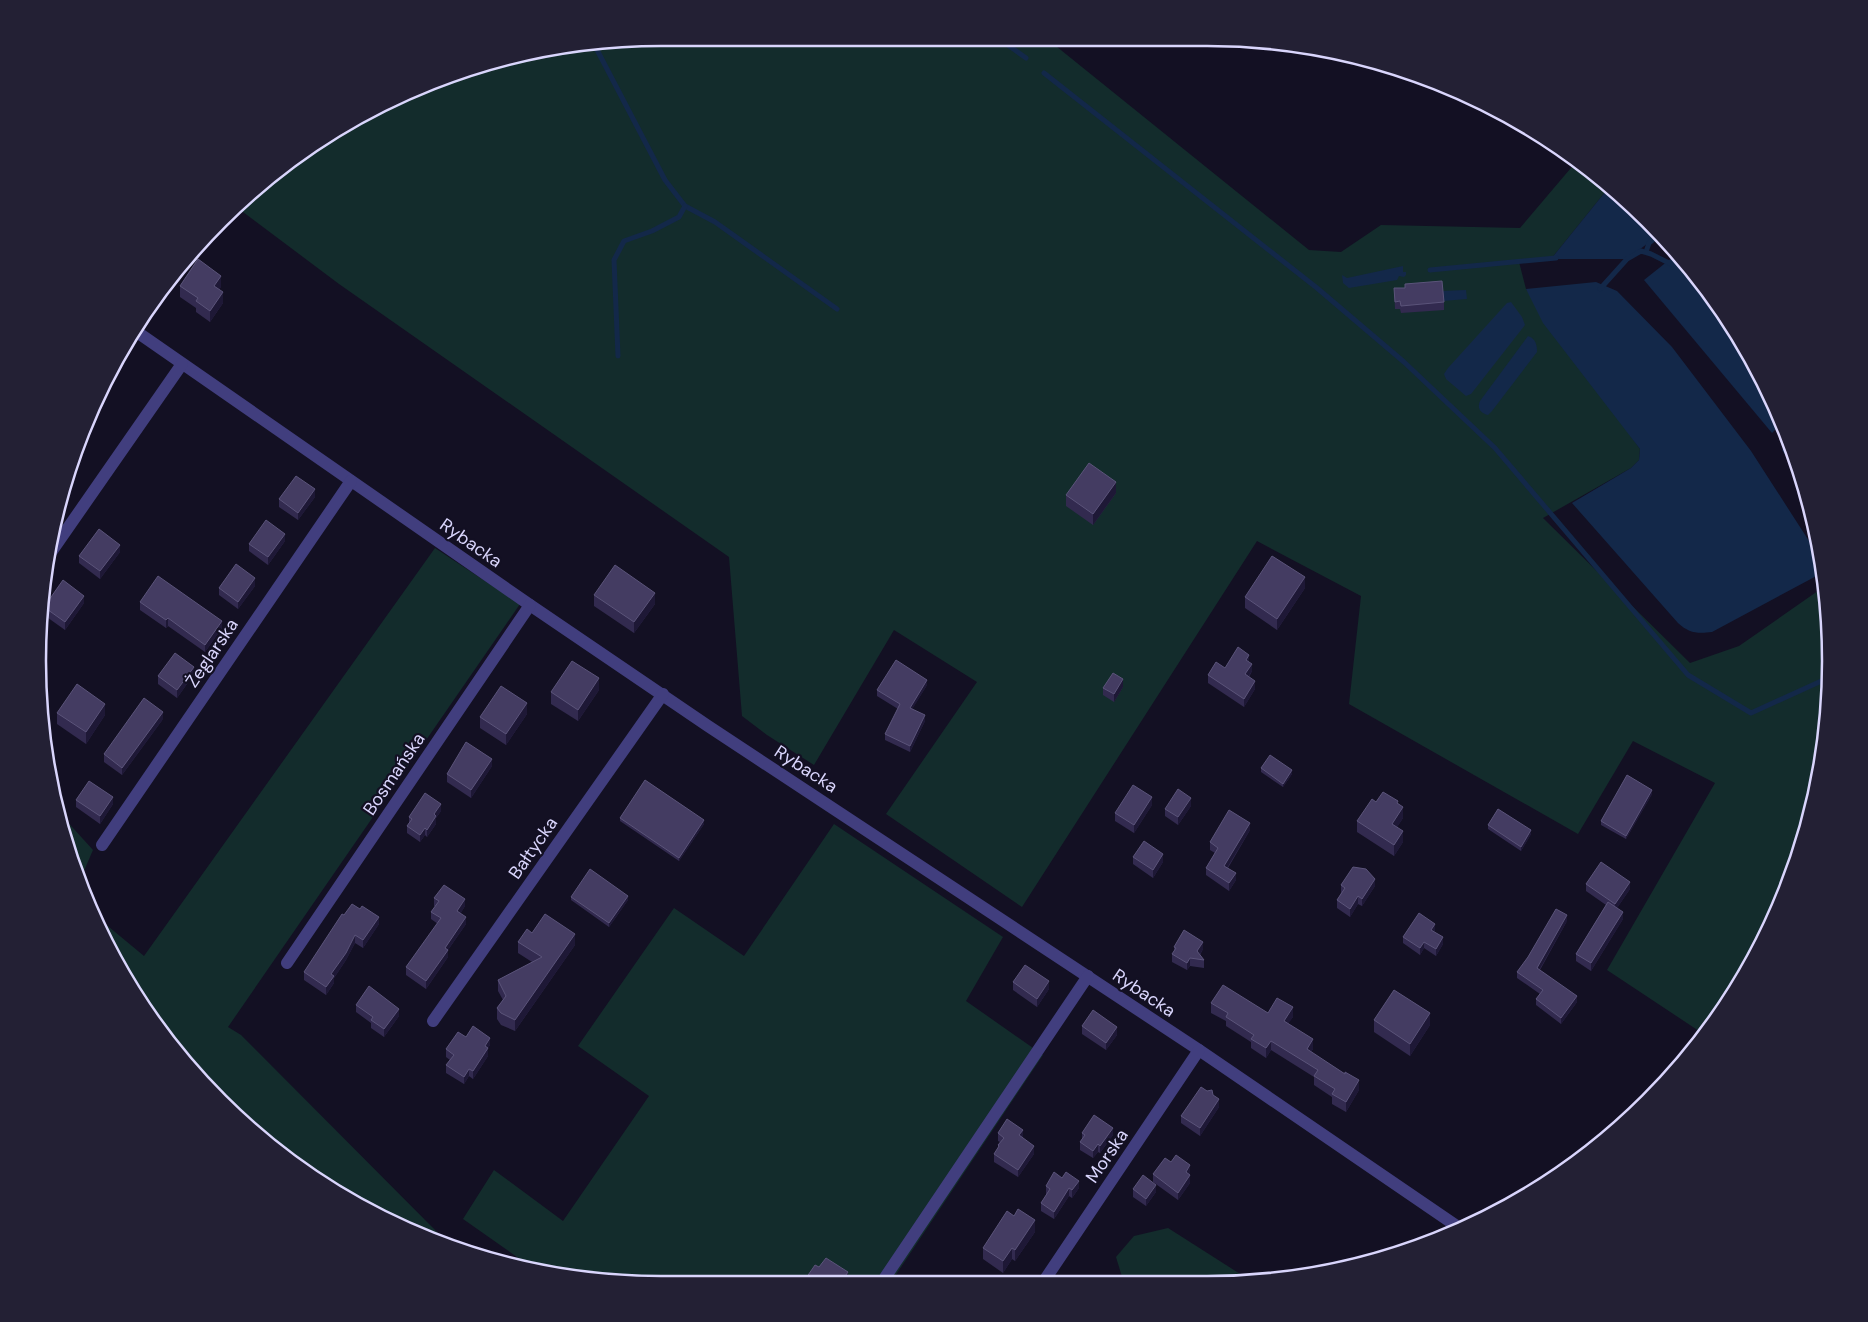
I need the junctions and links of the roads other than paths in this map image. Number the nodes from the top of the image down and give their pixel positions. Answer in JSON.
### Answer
{"nodes":[{"id":1,"x":141,"y":335,"type":"edge"},
{"id":2,"x":182,"y":364,"type":"junction"},
{"id":3,"x":350,"y":481,"type":"junction"},
{"id":4,"x":58,"y":543,"type":"edge"},
{"id":5,"x":530,"y":605,"type":"junction"},
{"id":6,"x":663,"y":694,"type":"junction"},
{"id":7,"x":102,"y":845,"type":"dead end"},
{"id":8,"x":287,"y":963,"type":"dead end"},
{"id":9,"x":1088,"y":976,"type":"junction"},
{"id":10,"x":433,"y":1021,"type":"dead end"},
{"id":11,"x":1199,"y":1050,"type":"junction"},
{"id":12,"x":1454,"y":1224,"type":"edge"},
{"id":13,"x":886,"y":1276,"type":"edge"},
{"id":14,"x":1047,"y":1276,"type":"edge"}],
"edges":[{"from":1,"to":2,"type":"street","name":"Rybacka"},
{"from":2,"to":3,"type":"street","name":"Rybacka"},
{"from":2,"to":4,"type":"street"},
{"from":3,"to":5,"type":"street","name":"Rybacka"},
{"from":3,"to":7,"type":"street","name":"Żeglarska"},
{"from":5,"to":6,"type":"street","name":"Rybacka"},
{"from":5,"to":8,"type":"street","name":"Bosmańska"},
{"from":6,"to":9,"type":"street","name":"Rybacka"},
{"from":6,"to":10,"type":"street","name":"Bałtycka"},
{"from":9,"to":11,"type":"street","name":"Rybacka"},
{"from":9,"to":13,"type":"street"},
{"from":11,"to":12,"type":"street","name":"Rybacka"},
{"from":11,"to":14,"type":"street","name":"Morska"}]}
